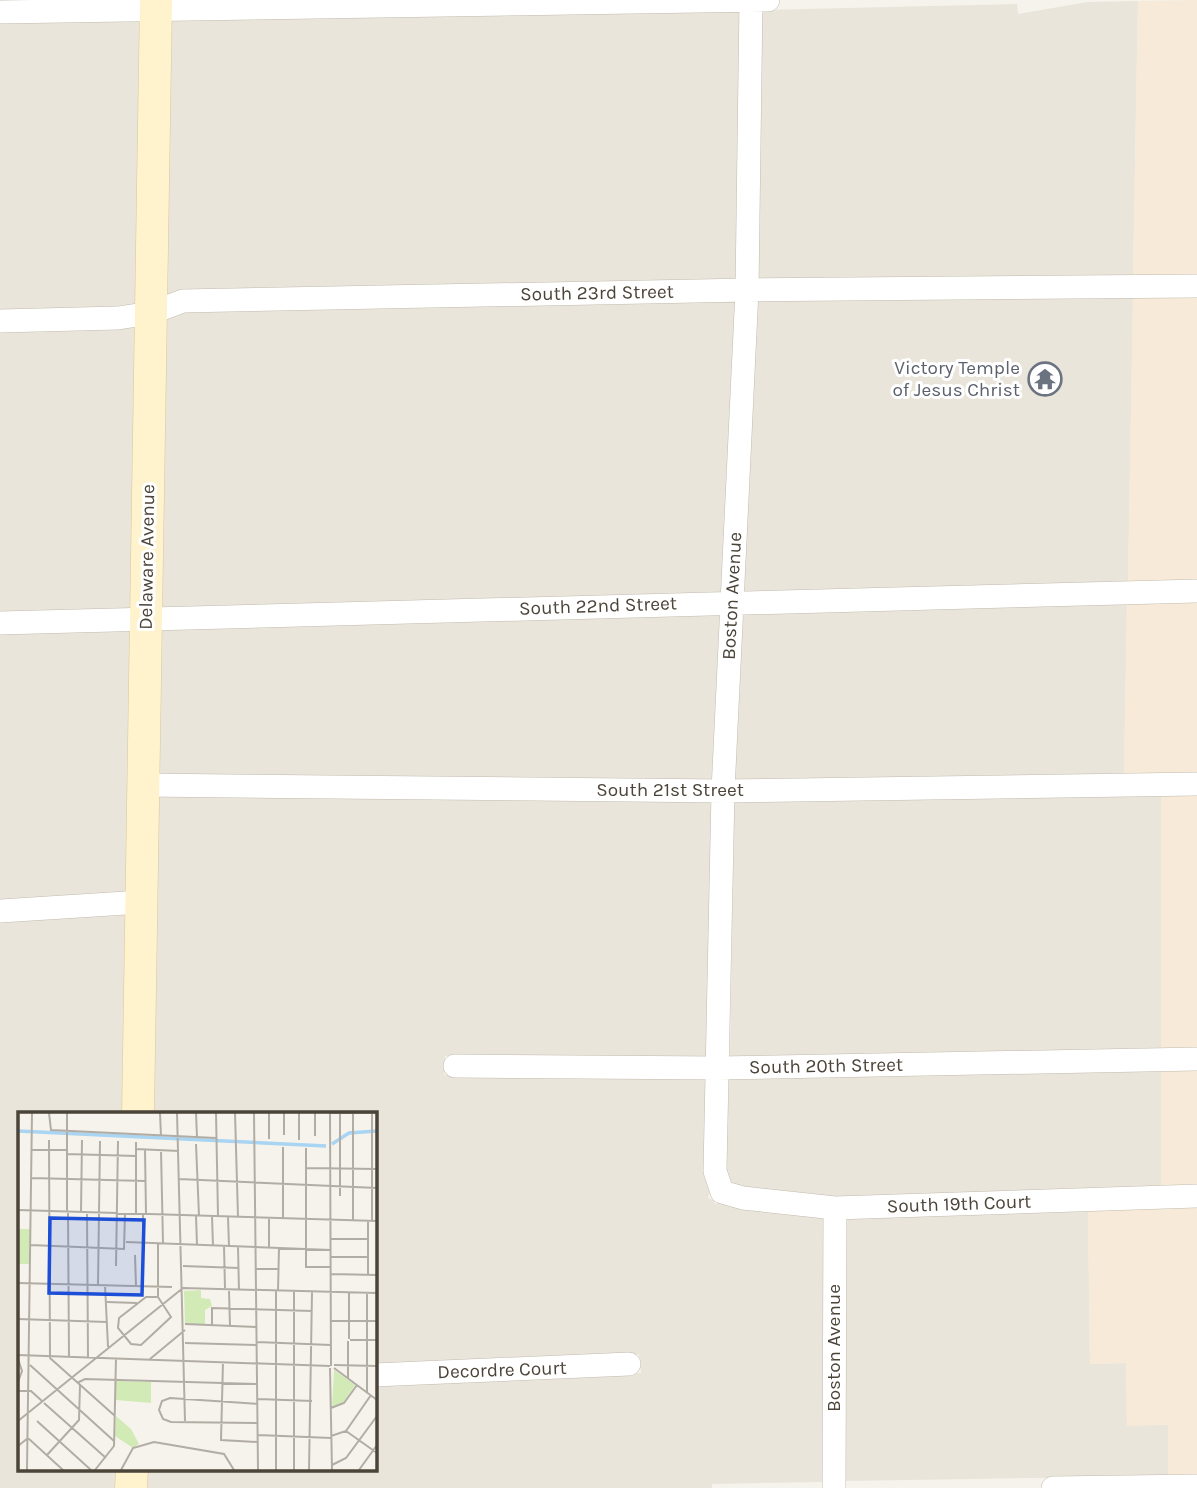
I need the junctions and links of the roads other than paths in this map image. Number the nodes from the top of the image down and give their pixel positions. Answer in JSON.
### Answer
{"nodes":[{"id":1,"x":751,"y":0,"type":"edge"},
{"id":2,"x":768,"y":0,"type":"edge"},
{"id":3,"x":156,"y":4,"type":"edge"},
{"id":4,"x":0,"y":12,"type":"edge"},
{"id":5,"x":1197,"y":286,"type":"edge"},
{"id":6,"x":747,"y":290,"type":"junction"},
{"id":7,"x":151,"y":313,"type":"junction"},
{"id":8,"x":0,"y":321,"type":"edge"},
{"id":9,"x":1197,"y":591,"type":"edge"},
{"id":10,"x":732,"y":602,"type":"junction"},
{"id":11,"x":146,"y":618,"type":"junction"},
{"id":12,"x":0,"y":623,"type":"edge"},
{"id":13,"x":1197,"y":784,"type":"edge"},
{"id":14,"x":143,"y":785,"type":"junction"},
{"id":15,"x":723,"y":791,"type":"junction"},
{"id":16,"x":142,"y":902,"type":"junction"},
{"id":17,"x":0,"y":911,"type":"edge"},
{"id":18,"x":1197,"y":1059,"type":"edge"},
{"id":19,"x":455,"y":1066,"type":"dead end"},
{"id":20,"x":718,"y":1068,"type":"junction"},
{"id":21,"x":138,"y":1112,"type":"edge"},
{"id":22,"x":722,"y":1192,"type":"joint"},
{"id":23,"x":1197,"y":1196,"type":"edge"},
{"id":24,"x":835,"y":1208,"type":"junction"},
{"id":25,"x":629,"y":1364,"type":"dead end"},
{"id":26,"x":376,"y":1375,"type":"edge"},
{"id":27,"x":132,"y":1470,"type":"edge"},
{"id":28,"x":1197,"y":1486,"type":"edge"},
{"id":29,"x":131,"y":1488,"type":"edge"},
{"id":30,"x":834,"y":1488,"type":"edge"},
{"id":31,"x":1053,"y":1488,"type":"edge"}],
"edges":[{"from":1,"to":2,"type":"street"},
{"from":1,"to":3,"type":"street"},
{"from":1,"to":6,"type":"street","name":"Boston Avenue"},
{"from":3,"to":4,"type":"street"},
{"from":3,"to":7,"type":"street","name":"Delaware Avenue"},
{"from":5,"to":6,"type":"street","name":"South 23rd Street"},
{"from":6,"to":7,"type":"street","name":"South 23rd Street"},
{"from":6,"to":10,"type":"street","name":"Boston Avenue"},
{"from":7,"to":8,"type":"street","name":"South 23rd Street"},
{"from":7,"to":11,"type":"street","name":"Delaware Avenue"},
{"from":9,"to":10,"type":"street","name":"South 22nd Street"},
{"from":10,"to":11,"type":"street","name":"South 22nd Street"},
{"from":10,"to":15,"type":"street","name":"Boston Avenue"},
{"from":11,"to":12,"type":"street","name":"South 22nd Street"},
{"from":11,"to":14,"type":"street","name":"Delaware Avenue"},
{"from":13,"to":15,"type":"street","name":"South 21st Street"},
{"from":14,"to":15,"type":"street","name":"South 21st Street"},
{"from":14,"to":16,"type":"street","name":"Delaware Avenue"},
{"from":15,"to":20,"type":"street","name":"Boston Avenue"},
{"from":16,"to":17,"type":"street"},
{"from":16,"to":21,"type":"street","name":"Delaware Avenue"},
{"from":18,"to":20,"type":"street","name":"South 20th Street"},
{"from":19,"to":20,"type":"street","name":"South 20th Street"},
{"from":20,"to":22,"type":"street","name":"Boston Avenue"},
{"from":22,"to":24,"type":"street","name":"South 19th Court"},
{"from":23,"to":24,"type":"street","name":"South 19th Court"},
{"from":24,"to":30,"type":"street","name":"Boston Avenue"},
{"from":25,"to":26,"type":"street","name":"Decordre Court"},
{"from":27,"to":29,"type":"street"},
{"from":28,"to":31,"type":"street"}]}
